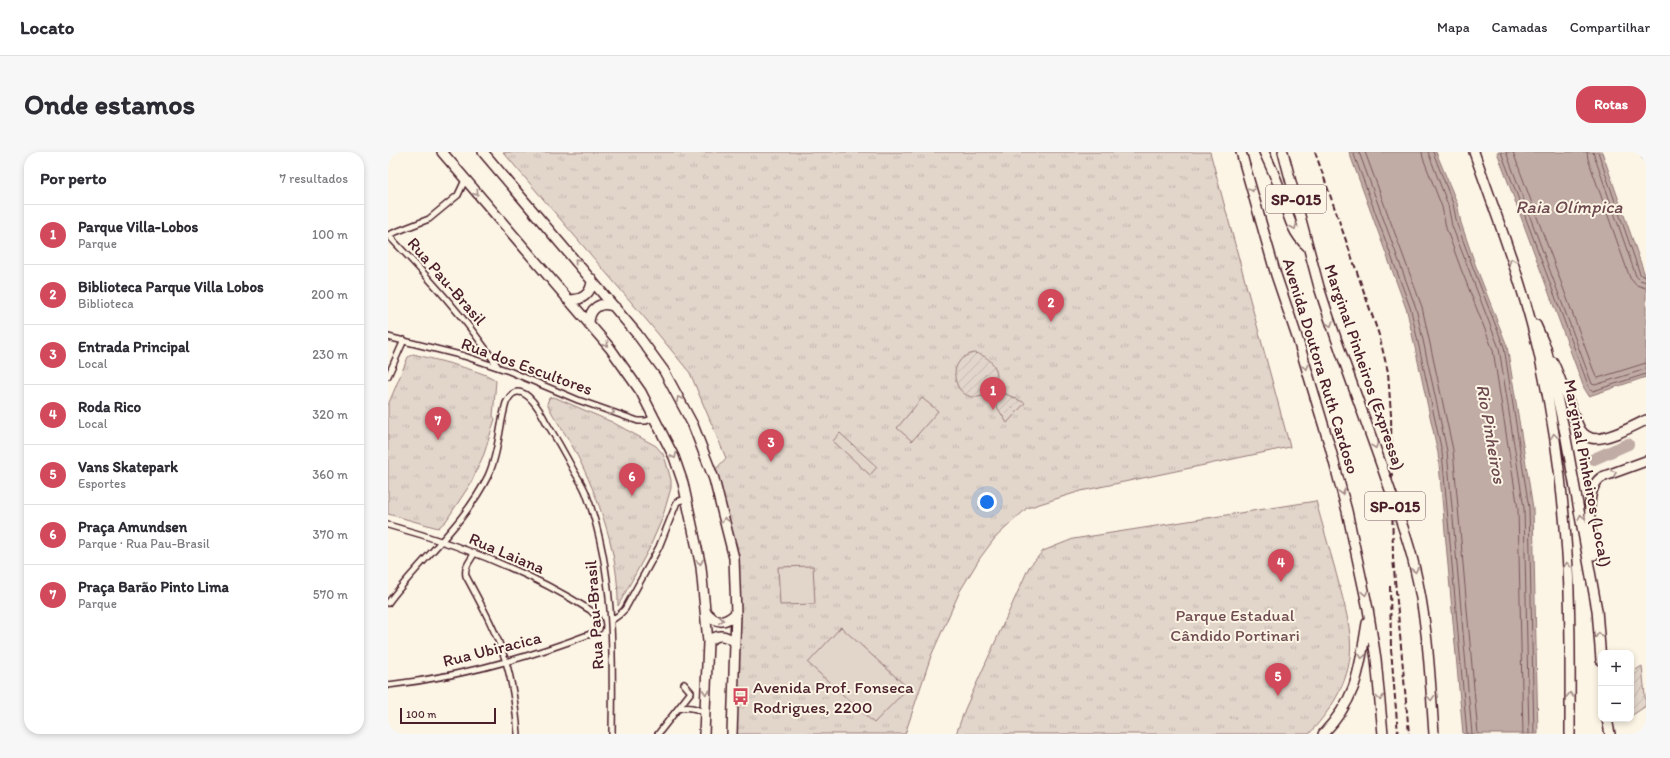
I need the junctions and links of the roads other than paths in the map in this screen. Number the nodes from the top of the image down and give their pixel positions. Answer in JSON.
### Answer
{"nodes":[{"id":1,"x":442,"y":152,"type":"edge"},
{"id":2,"x":483,"y":152,"type":"edge"},
{"id":3,"x":1241,"y":152,"type":"edge"},
{"id":4,"x":1264,"y":152,"type":"edge"},
{"id":5,"x":1283,"y":152,"type":"edge"},
{"id":6,"x":1474,"y":152,"type":"edge"},
{"id":7,"x":1645,"y":152,"type":"edge"},
{"id":8,"x":1646,"y":155,"type":"edge"},
{"id":9,"x":465,"y":180,"type":"junction"},
{"id":10,"x":388,"y":235,"type":"edge"},
{"id":11,"x":1307,"y":246,"type":"junction"},
{"id":12,"x":592,"y":280,"type":"junction"},
{"id":13,"x":1524,"y":298,"type":"junction"},
{"id":14,"x":567,"y":299,"type":"junction"},
{"id":15,"x":615,"y":307,"type":"junction"},
{"id":16,"x":589,"y":324,"type":"junction"},
{"id":17,"x":388,"y":337,"type":"edge"},
{"id":18,"x":404,"y":340,"type":"junction"},
{"id":19,"x":1546,"y":348,"type":"junction"},
{"id":20,"x":498,"y":367,"type":"junction"},
{"id":21,"x":388,"y":376,"type":"edge"},
{"id":22,"x":654,"y":418,"type":"junction"},
{"id":23,"x":1646,"y":420,"type":"edge"},
{"id":24,"x":1646,"y":461,"type":"edge"},
{"id":25,"x":687,"y":498,"type":"junction"},
{"id":26,"x":388,"y":525,"type":"edge"},
{"id":27,"x":441,"y":541,"type":"junction"},
{"id":28,"x":474,"y":554,"type":"junction"},
{"id":29,"x":388,"y":603,"type":"edge"},
{"id":30,"x":1597,"y":610,"type":"junction"},
{"id":31,"x":706,"y":612,"type":"junction"},
{"id":32,"x":736,"y":613,"type":"junction"},
{"id":33,"x":1369,"y":618,"type":"junction"},
{"id":34,"x":612,"y":620,"type":"junction"},
{"id":35,"x":599,"y":629,"type":"joint"},
{"id":36,"x":708,"y":642,"type":"junction"},
{"id":37,"x":736,"y":642,"type":"junction"},
{"id":38,"x":1600,"y":650,"type":"edge"},
{"id":39,"x":506,"y":661,"type":"junction"},
{"id":40,"x":684,"y":684,"type":"dead end"},
{"id":41,"x":388,"y":685,"type":"edge"},
{"id":42,"x":677,"y":710,"type":"junction"},
{"id":43,"x":705,"y":713,"type":"junction"},
{"id":44,"x":1608,"y":722,"type":"edge"},
{"id":45,"x":518,"y":734,"type":"edge"},
{"id":46,"x":612,"y":734,"type":"edge"},
{"id":47,"x":658,"y":734,"type":"edge"},
{"id":48,"x":704,"y":734,"type":"edge"},
{"id":49,"x":732,"y":734,"type":"edge"},
{"id":50,"x":1323,"y":734,"type":"edge"},
{"id":51,"x":1384,"y":734,"type":"edge"},
{"id":52,"x":1434,"y":734,"type":"edge"},
{"id":53,"x":1570,"y":734,"type":"edge"},
{"id":54,"x":1610,"y":734,"type":"edge"}],
"edges":[{"from":1,"to":9,"type":"highway"},
{"from":12,"to":2,"type":"highway","one_way":true},
{"from":3,"to":33,"type":"highway","name":"Avenida Doutora Ruth Cardoso","one_way":true},
{"from":4,"to":11,"type":"highway","one_way":true},
{"from":5,"to":11,"type":"highway","name":"Marginal Pinheiros (Expressa)","number":"SP-015"},
{"from":13,"to":6,"type":"highway","one_way":true},
{"from":7,"to":8,"type":"street"},
{"from":9,"to":10,"type":"street"},
{"from":9,"to":14,"type":"highway","one_way":true},
{"from":10,"to":20,"type":"street","name":"Rua Pau-Brasil"},
{"from":11,"to":52,"type":"highway","name":"Marginal Pinheiros (Expressa)","number":"SP-015","one_way":true,"bridge":true},
{"from":12,"to":14,"type":"highway"},
{"from":12,"to":15,"type":"highway"},
{"from":13,"to":19,"type":"highway","name":"Marginal Pinheiros (Local)"},
{"from":53,"to":13,"type":"highway","one_way":true},
{"from":14,"to":16,"type":"highway"},
{"from":15,"to":16,"type":"highway"},
{"from":32,"to":15,"type":"highway","one_way":true},
{"from":16,"to":22,"type":"highway","one_way":true},
{"from":17,"to":18,"type":"street","name":"Rua dos Escultores"},
{"from":18,"to":20,"type":"street","name":"Rua dos Escultores"},
{"from":18,"to":21,"type":"street"},
{"from":19,"to":23,"type":"highway"},
{"from":30,"to":19,"type":"highway","name":"Marginal Pinheiros (Local)","one_way":true},
{"from":20,"to":22,"type":"street","name":"Rua dos Escultores","one_way":true},
{"from":22,"to":25,"type":"highway","one_way":true},
{"from":30,"to":24,"type":"highway","one_way":true},
{"from":25,"to":31,"type":"highway","one_way":true},
{"from":25,"to":34,"type":"street"},
{"from":26,"to":27,"type":"street","name":"Rua Laiana"},
{"from":27,"to":28,"type":"street","name":"Rua Laiana"},
{"from":27,"to":29,"type":"street"},
{"from":27,"to":34,"type":"street","name":"Rua Pau-Brasil"},
{"from":28,"to":35,"type":"street","name":"Rua Laiana"},
{"from":28,"to":39,"type":"street"},
{"from":38,"to":30,"type":"highway","name":"Marginal Pinheiros (Local)","one_way":true},
{"from":31,"to":32,"type":"highway","one_way":true},
{"from":31,"to":36,"type":"highway"},
{"from":32,"to":37,"type":"highway"},
{"from":33,"to":50,"type":"highway","one_way":true},
{"from":33,"to":51,"type":"highway","name":"Avenida Doutora Ruth Cardoso","one_way":true},
{"from":34,"to":46,"type":"street","name":"Rua Pau-Brasil"},
{"from":35,"to":39,"type":"street","name":"Rua Ubiracica"},
{"from":36,"to":37,"type":"highway"},
{"from":36,"to":43,"type":"highway","one_way":true},
{"from":37,"to":49,"type":"highway"},
{"from":39,"to":41,"type":"street","name":"Rua Ubiracica"},
{"from":39,"to":45,"type":"street"},
{"from":40,"to":42,"type":"street"},
{"from":42,"to":43,"type":"street"},
{"from":42,"to":47,"type":"street"},
{"from":43,"to":48,"type":"highway"},
{"from":44,"to":54,"type":"highway"}]}
